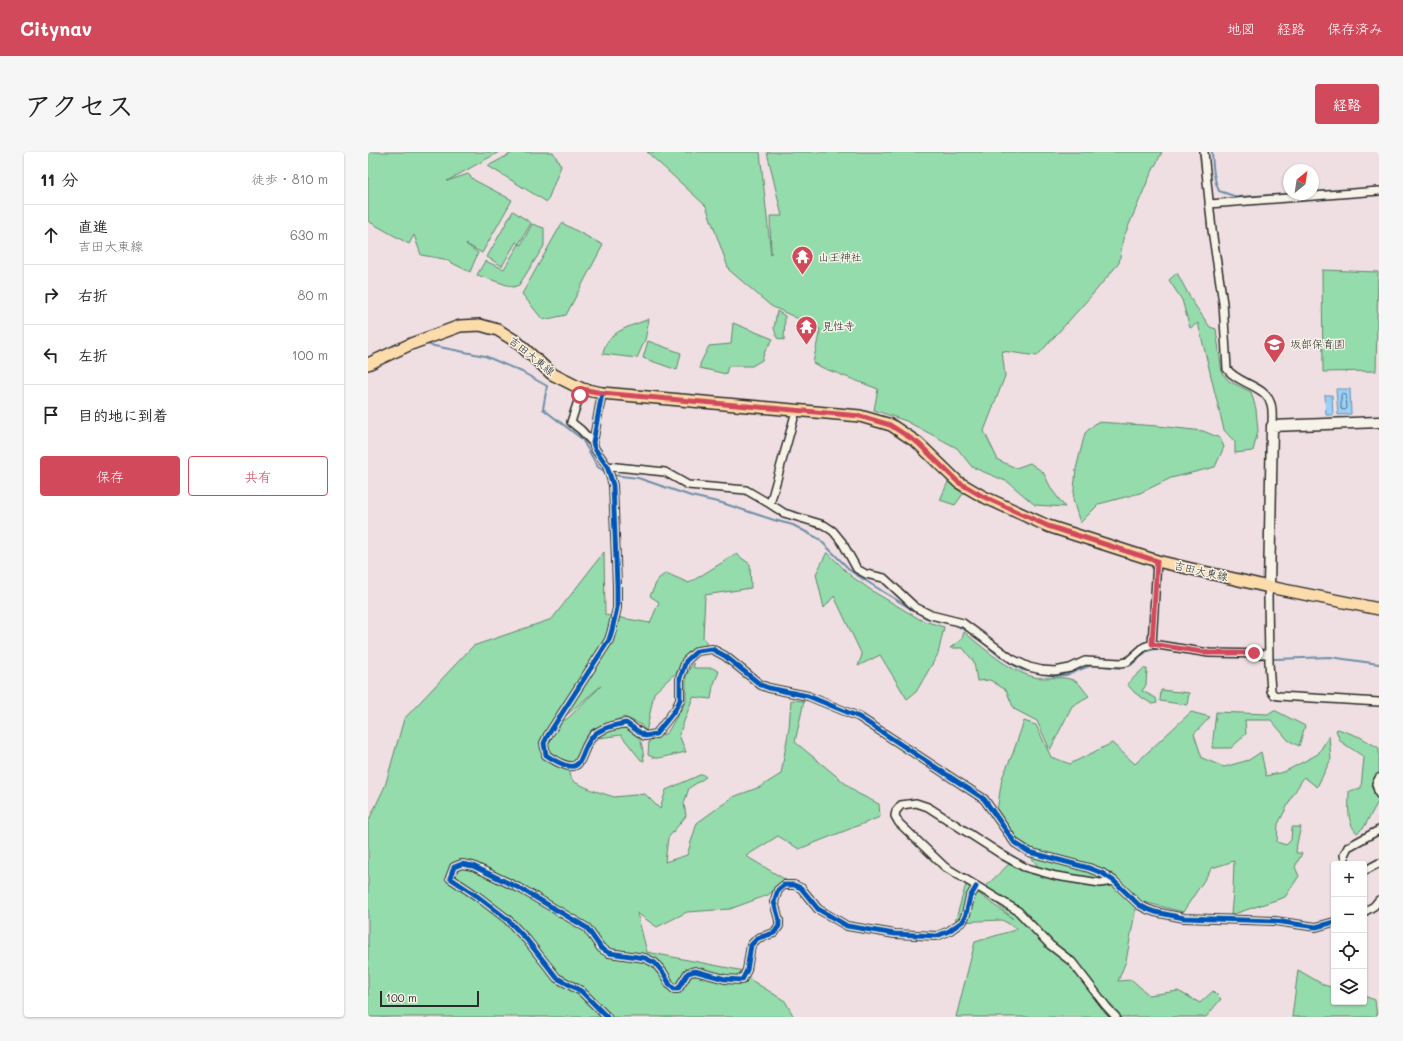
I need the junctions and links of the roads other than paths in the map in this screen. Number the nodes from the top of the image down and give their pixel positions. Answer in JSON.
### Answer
{"nodes":[{"id":1,"x":1204,"y":152,"type":"edge"},
{"id":2,"x":1379,"y":191,"type":"edge"},
{"id":3,"x":1209,"y":204,"type":"junction"},
{"id":4,"x":368,"y":364,"type":"edge"},
{"id":5,"x":582,"y":389,"type":"junction"},
{"id":6,"x":602,"y":393,"type":"junction"},
{"id":7,"x":796,"y":411,"type":"junction"},
{"id":8,"x":1379,"y":422,"type":"edge"},
{"id":9,"x":1272,"y":426,"type":"junction"},
{"id":10,"x":593,"y":443,"type":"junction"},
{"id":11,"x":608,"y":468,"type":"junction"},
{"id":12,"x":770,"y":504,"type":"junction"},
{"id":13,"x":1157,"y":561,"type":"junction"},
{"id":14,"x":1269,"y":587,"type":"junction"},
{"id":15,"x":1379,"y":609,"type":"edge"},
{"id":16,"x":1152,"y":644,"type":"junction"},
{"id":17,"x":1269,"y":654,"type":"junction"},
{"id":18,"x":1379,"y":702,"type":"edge"},
{"id":19,"x":1379,"y":778,"type":"edge"},
{"id":20,"x":1379,"y":794,"type":"edge"},
{"id":21,"x":1379,"y":830,"type":"edge"},
{"id":22,"x":1345,"y":861,"type":"edge"},
{"id":23,"x":1379,"y":863,"type":"edge"},
{"id":24,"x":1367,"y":869,"type":"edge"},
{"id":25,"x":1114,"y":881,"type":"junction"},
{"id":26,"x":976,"y":887,"type":"junction"},
{"id":27,"x":1379,"y":900,"type":"edge"},
{"id":28,"x":1367,"y":910,"type":"edge"},
{"id":29,"x":1331,"y":923,"type":"edge"},
{"id":30,"x":606,"y":1017,"type":"edge"},
{"id":31,"x":1116,"y":1017,"type":"edge"}],
"edges":[{"from":1,"to":3,"type":"street"},
{"from":2,"to":3,"type":"street"},
{"from":3,"to":9,"type":"street"},
{"from":4,"to":5,"type":"main road","name":"吉田大東線"},
{"from":5,"to":6,"type":"main road","name":"吉田大東線"},
{"from":5,"to":10,"type":"street"},
{"from":6,"to":7,"type":"main road","name":"吉田大東線"},
{"from":6,"to":10,"type":"street"},
{"from":7,"to":12,"type":"street"},
{"from":7,"to":13,"type":"main road","name":"吉田大東線"},
{"from":8,"to":9,"type":"street"},
{"from":9,"to":14,"type":"street"},
{"from":10,"to":11,"type":"street"},
{"from":11,"to":12,"type":"street"},
{"from":11,"to":25,"type":"street"},
{"from":12,"to":16,"type":"street"},
{"from":13,"to":14,"type":"main road","name":"吉田大東線"},
{"from":13,"to":16,"type":"street"},
{"from":14,"to":15,"type":"main road","name":"吉田大東線"},
{"from":14,"to":17,"type":"street"},
{"from":16,"to":17,"type":"street"},
{"from":17,"to":18,"type":"street"},
{"from":19,"to":20,"type":"street"},
{"from":21,"to":22,"type":"street"},
{"from":23,"to":24,"type":"street"},
{"from":25,"to":26,"type":"street"},
{"from":25,"to":29,"type":"street"},
{"from":26,"to":30,"type":"street"},
{"from":26,"to":31,"type":"street"},
{"from":27,"to":28,"type":"street"}]}
